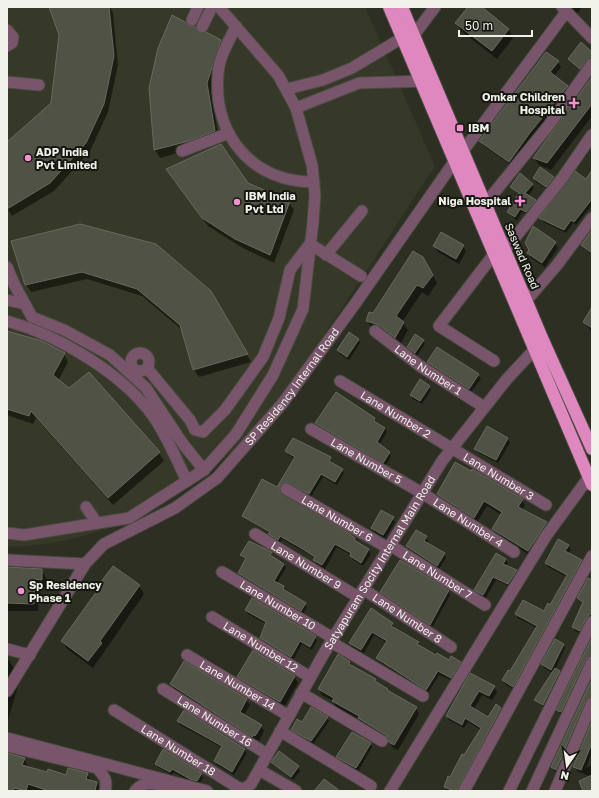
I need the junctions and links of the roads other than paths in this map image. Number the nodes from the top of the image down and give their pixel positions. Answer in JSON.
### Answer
{"nodes":[{"id":1,"x":198,"y":7,"type":"edge"},
{"id":2,"x":212,"y":7,"type":"edge"},
{"id":3,"x":219,"y":7,"type":"edge"},
{"id":4,"x":389,"y":7,"type":"edge"},
{"id":5,"x":402,"y":7,"type":"edge"},
{"id":6,"x":435,"y":7,"type":"edge"},
{"id":7,"x":564,"y":10,"type":"edge"},
{"id":8,"x":192,"y":20,"type":"dead end"},
{"id":9,"x":236,"y":26,"type":"junction"},
{"id":10,"x":202,"y":27,"type":"dead end"},
{"id":11,"x":7,"y":30,"type":"edge"},
{"id":12,"x":408,"y":37,"type":"junction"},
{"id":13,"x":592,"y":38,"type":"edge"},
{"id":14,"x":7,"y":46,"type":"edge"},
{"id":15,"x":592,"y":64,"type":"edge"},
{"id":16,"x":433,"y":80,"type":"junction"},
{"id":17,"x":7,"y":82,"type":"edge"},
{"id":18,"x":421,"y":83,"type":"junction"},
{"id":19,"x":40,"y":85,"type":"dead end"},
{"id":20,"x":287,"y":89,"type":"junction"},
{"id":21,"x":296,"y":108,"type":"junction"},
{"id":22,"x":229,"y":133,"type":"junction"},
{"id":23,"x":592,"y":135,"type":"edge"},
{"id":24,"x":463,"y":151,"type":"junction"},
{"id":25,"x":182,"y":152,"type":"dead end"},
{"id":26,"x":454,"y":162,"type":"junction"},
{"id":27,"x":314,"y":182,"type":"junction"},
{"id":28,"x":485,"y":204,"type":"junction"},
{"id":29,"x":362,"y":211,"type":"dead end"},
{"id":30,"x":592,"y":218,"type":"edge"},
{"id":31,"x":310,"y":244,"type":"junction"},
{"id":32,"x":499,"y":252,"type":"junction"},
{"id":33,"x":326,"y":254,"type":"junction"},
{"id":34,"x":7,"y":267,"type":"edge"},
{"id":35,"x":361,"y":276,"type":"dead end"},
{"id":36,"x":7,"y":300,"type":"edge"},
{"id":37,"x":526,"y":301,"type":"junction"},
{"id":38,"x":25,"y":304,"type":"junction"},
{"id":39,"x":7,"y":321,"type":"edge"},
{"id":40,"x":375,"y":331,"type":"dead end"},
{"id":41,"x":534,"y":350,"type":"junction"},
{"id":42,"x":494,"y":361,"type":"dead end"},
{"id":43,"x":147,"y":368,"type":"junction"},
{"id":44,"x":132,"y":371,"type":"junction"},
{"id":45,"x":340,"y":381,"type":"dead end"},
{"id":46,"x":484,"y":407,"type":"junction"},
{"id":47,"x":311,"y":429,"type":"dead end"},
{"id":48,"x":450,"y":449,"type":"junction"},
{"id":49,"x":592,"y":449,"type":"edge"},
{"id":50,"x":204,"y":470,"type":"junction"},
{"id":51,"x":187,"y":481,"type":"junction"},
{"id":52,"x":590,"y":481,"type":"edge"},
{"id":53,"x":286,"y":489,"type":"dead end"},
{"id":54,"x":422,"y":493,"type":"junction"},
{"id":55,"x":546,"y":505,"type":"dead end"},
{"id":56,"x":86,"y":507,"type":"dead end"},
{"id":57,"x":97,"y":523,"type":"junction"},
{"id":58,"x":7,"y":533,"type":"edge"},
{"id":59,"x":255,"y":534,"type":"dead end"},
{"id":60,"x":389,"y":547,"type":"junction"},
{"id":61,"x":514,"y":552,"type":"dead end"},
{"id":62,"x":592,"y":556,"type":"edge"},
{"id":63,"x":7,"y":560,"type":"edge"},
{"id":64,"x":85,"y":564,"type":"junction"},
{"id":65,"x":222,"y":572,"type":"dead end"},
{"id":66,"x":360,"y":593,"type":"junction"},
{"id":67,"x":485,"y":605,"type":"dead end"},
{"id":68,"x":212,"y":617,"type":"dead end"},
{"id":69,"x":592,"y":622,"type":"edge"},
{"id":70,"x":332,"y":640,"type":"junction"},
{"id":71,"x":451,"y":647,"type":"dead end"},
{"id":72,"x":7,"y":649,"type":"edge"},
{"id":73,"x":187,"y":654,"type":"dead end"},
{"id":74,"x":30,"y":655,"type":"junction"},
{"id":75,"x":592,"y":662,"type":"edge"},
{"id":76,"x":310,"y":677,"type":"junction"},
{"id":77,"x":163,"y":689,"type":"dead end"},
{"id":78,"x":7,"y":691,"type":"edge"},
{"id":79,"x":302,"y":693,"type":"junction"},
{"id":80,"x":423,"y":696,"type":"dead end"},
{"id":81,"x":592,"y":703,"type":"edge"},
{"id":82,"x":114,"y":710,"type":"dead end"},
{"id":83,"x":289,"y":716,"type":"junction"},
{"id":84,"x":280,"y":731,"type":"junction"},
{"id":85,"x":7,"y":738,"type":"edge"},
{"id":86,"x":382,"y":741,"type":"dead end"},
{"id":87,"x":7,"y":746,"type":"edge"},
{"id":88,"x":267,"y":754,"type":"junction"},
{"id":89,"x":259,"y":770,"type":"junction"},
{"id":90,"x":371,"y":786,"type":"dead end"},
{"id":91,"x":244,"y":789,"type":"joint"},
{"id":92,"x":105,"y":791,"type":"edge"},
{"id":93,"x":135,"y":791,"type":"edge"},
{"id":94,"x":176,"y":791,"type":"edge"},
{"id":95,"x":207,"y":791,"type":"edge"},
{"id":96,"x":296,"y":791,"type":"edge"},
{"id":97,"x":390,"y":791,"type":"edge"},
{"id":98,"x":464,"y":791,"type":"edge"},
{"id":99,"x":509,"y":791,"type":"edge"},
{"id":100,"x":532,"y":791,"type":"edge"},
{"id":101,"x":555,"y":791,"type":"edge"}],
"edges":[{"from":1,"to":8,"type":"street"},
{"from":2,"to":10,"type":"street"},
{"from":3,"to":9,"type":"street"},
{"from":4,"to":12,"type":"highway"},
{"from":5,"to":12,"type":"highway","name":"Saswad Road"},
{"from":6,"to":12,"type":"street"},
{"from":7,"to":13,"type":"street"},
{"from":7,"to":24,"type":"street"},
{"from":9,"to":20,"type":"street"},
{"from":9,"to":22,"type":"street"},
{"from":11,"to":14,"type":"street"},
{"from":12,"to":16,"type":"highway","name":"Saswad Road"},
{"from":12,"to":18,"type":"highway","name":"Saswad Road"},
{"from":12,"to":20,"type":"street"},
{"from":15,"to":28,"type":"street"},
{"from":16,"to":18,"type":"street"},
{"from":16,"to":24,"type":"highway","name":"Saswad Road"},
{"from":17,"to":19,"type":"street"},
{"from":18,"to":21,"type":"street"},
{"from":18,"to":26,"type":"highway","name":"Saswad Road"},
{"from":20,"to":21,"type":"street"},
{"from":21,"to":27,"type":"street"},
{"from":22,"to":25,"type":"street"},
{"from":22,"to":27,"type":"street"},
{"from":23,"to":32,"type":"street"},
{"from":24,"to":28,"type":"highway","name":"Saswad Road"},
{"from":26,"to":32,"type":"highway","name":"Saswad Road"},
{"from":26,"to":64,"type":"street","name":"SP Residency Internal Road"},
{"from":27,"to":31,"type":"street"},
{"from":28,"to":32,"type":"highway","name":"Saswad Road"},
{"from":29,"to":33,"type":"street"},
{"from":30,"to":37,"type":"street"},
{"from":31,"to":33,"type":"street"},
{"from":31,"to":43,"type":"street"},
{"from":31,"to":50,"type":"street"},
{"from":32,"to":37,"type":"highway","name":"Saswad Road"},
{"from":32,"to":41,"type":"highway","name":"Saswad Road"},
{"from":32,"to":42,"type":"street"},
{"from":33,"to":35,"type":"street"},
{"from":34,"to":38,"type":"street"},
{"from":36,"to":38,"type":"street"},
{"from":37,"to":49,"type":"highway","name":"Saswad Road"},
{"from":38,"to":44,"type":"street"},
{"from":39,"to":51,"type":"street"},
{"from":40,"to":46,"type":"street","name":"Lane Number 1"},
{"from":41,"to":46,"type":"street","name":"Satyapuram Socity Internal Main Road"},
{"from":41,"to":52,"type":"highway","name":"Saswad Road"},
{"from":43,"to":44,"type":"street"},
{"from":43,"to":44,"type":"street"},
{"from":44,"to":50,"type":"street"},
{"from":45,"to":48,"type":"street","name":"Lane Number 2"},
{"from":46,"to":48,"type":"street","name":"Satyapuram Socity Internal Main Road"},
{"from":47,"to":54,"type":"street","name":"Lane Number 5"},
{"from":48,"to":54,"type":"street","name":"Satyapuram Socity Internal Main Road"},
{"from":48,"to":55,"type":"street","name":"Lane Number 3"},
{"from":50,"to":51,"type":"street"},
{"from":51,"to":57,"type":"street"},
{"from":52,"to":97,"type":"street"},
{"from":53,"to":60,"type":"street","name":"Lane Number 6"},
{"from":54,"to":60,"type":"street","name":"Satyapuram Socity Internal Main Road"},
{"from":54,"to":61,"type":"street","name":"Lane Number 4"},
{"from":56,"to":57,"type":"street"},
{"from":57,"to":58,"type":"street"},
{"from":59,"to":66,"type":"street","name":"Lane Number 9"},
{"from":60,"to":66,"type":"street","name":"Satyapuram Socity Internal Main Road"},
{"from":60,"to":67,"type":"street","name":"Lane Number 7"},
{"from":62,"to":98,"type":"street"},
{"from":63,"to":64,"type":"street"},
{"from":64,"to":74,"type":"street","name":"SP Residency Internal Road"},
{"from":65,"to":70,"type":"street","name":"Lane Number 10"},
{"from":66,"to":70,"type":"street","name":"Satyapuram Socity Internal Main Road"},
{"from":66,"to":71,"type":"street","name":"Lane Number 8"},
{"from":68,"to":76,"type":"street","name":"Lane Number 12"},
{"from":69,"to":99,"type":"street"},
{"from":70,"to":76,"type":"street","name":"Satyapuram Socity Internal Main Road"},
{"from":70,"to":80,"type":"street","name":"Lane Number 10"},
{"from":72,"to":74,"type":"street"},
{"from":73,"to":83,"type":"street","name":"Lane Number 14"},
{"from":74,"to":78,"type":"street","name":"SP Residency Internal Road"},
{"from":75,"to":100,"type":"street"},
{"from":76,"to":79,"type":"street","name":"Satyapuram Socity Internal Main Road"},
{"from":77,"to":88,"type":"street","name":"Lane Number 16"},
{"from":79,"to":83,"type":"street","name":"Satyapuram Socity Internal Main Road"},
{"from":79,"to":86,"type":"street"},
{"from":81,"to":101,"type":"street"},
{"from":82,"to":91,"type":"street","name":"Lane Number 18"},
{"from":83,"to":84,"type":"street","name":"Satyapuram Socity Internal Main Road"},
{"from":84,"to":88,"type":"street","name":"Satyapuram Socity Internal Main Road"},
{"from":84,"to":90,"type":"street"},
{"from":85,"to":95,"type":"street"},
{"from":87,"to":92,"type":"street"},
{"from":88,"to":89,"type":"street","name":"Satyapuram Socity Internal Main Road"},
{"from":89,"to":91,"type":"street","name":"Satyapuram Socity Internal Main Road"},
{"from":89,"to":96,"type":"street"},
{"from":93,"to":94,"type":"street"}]}
